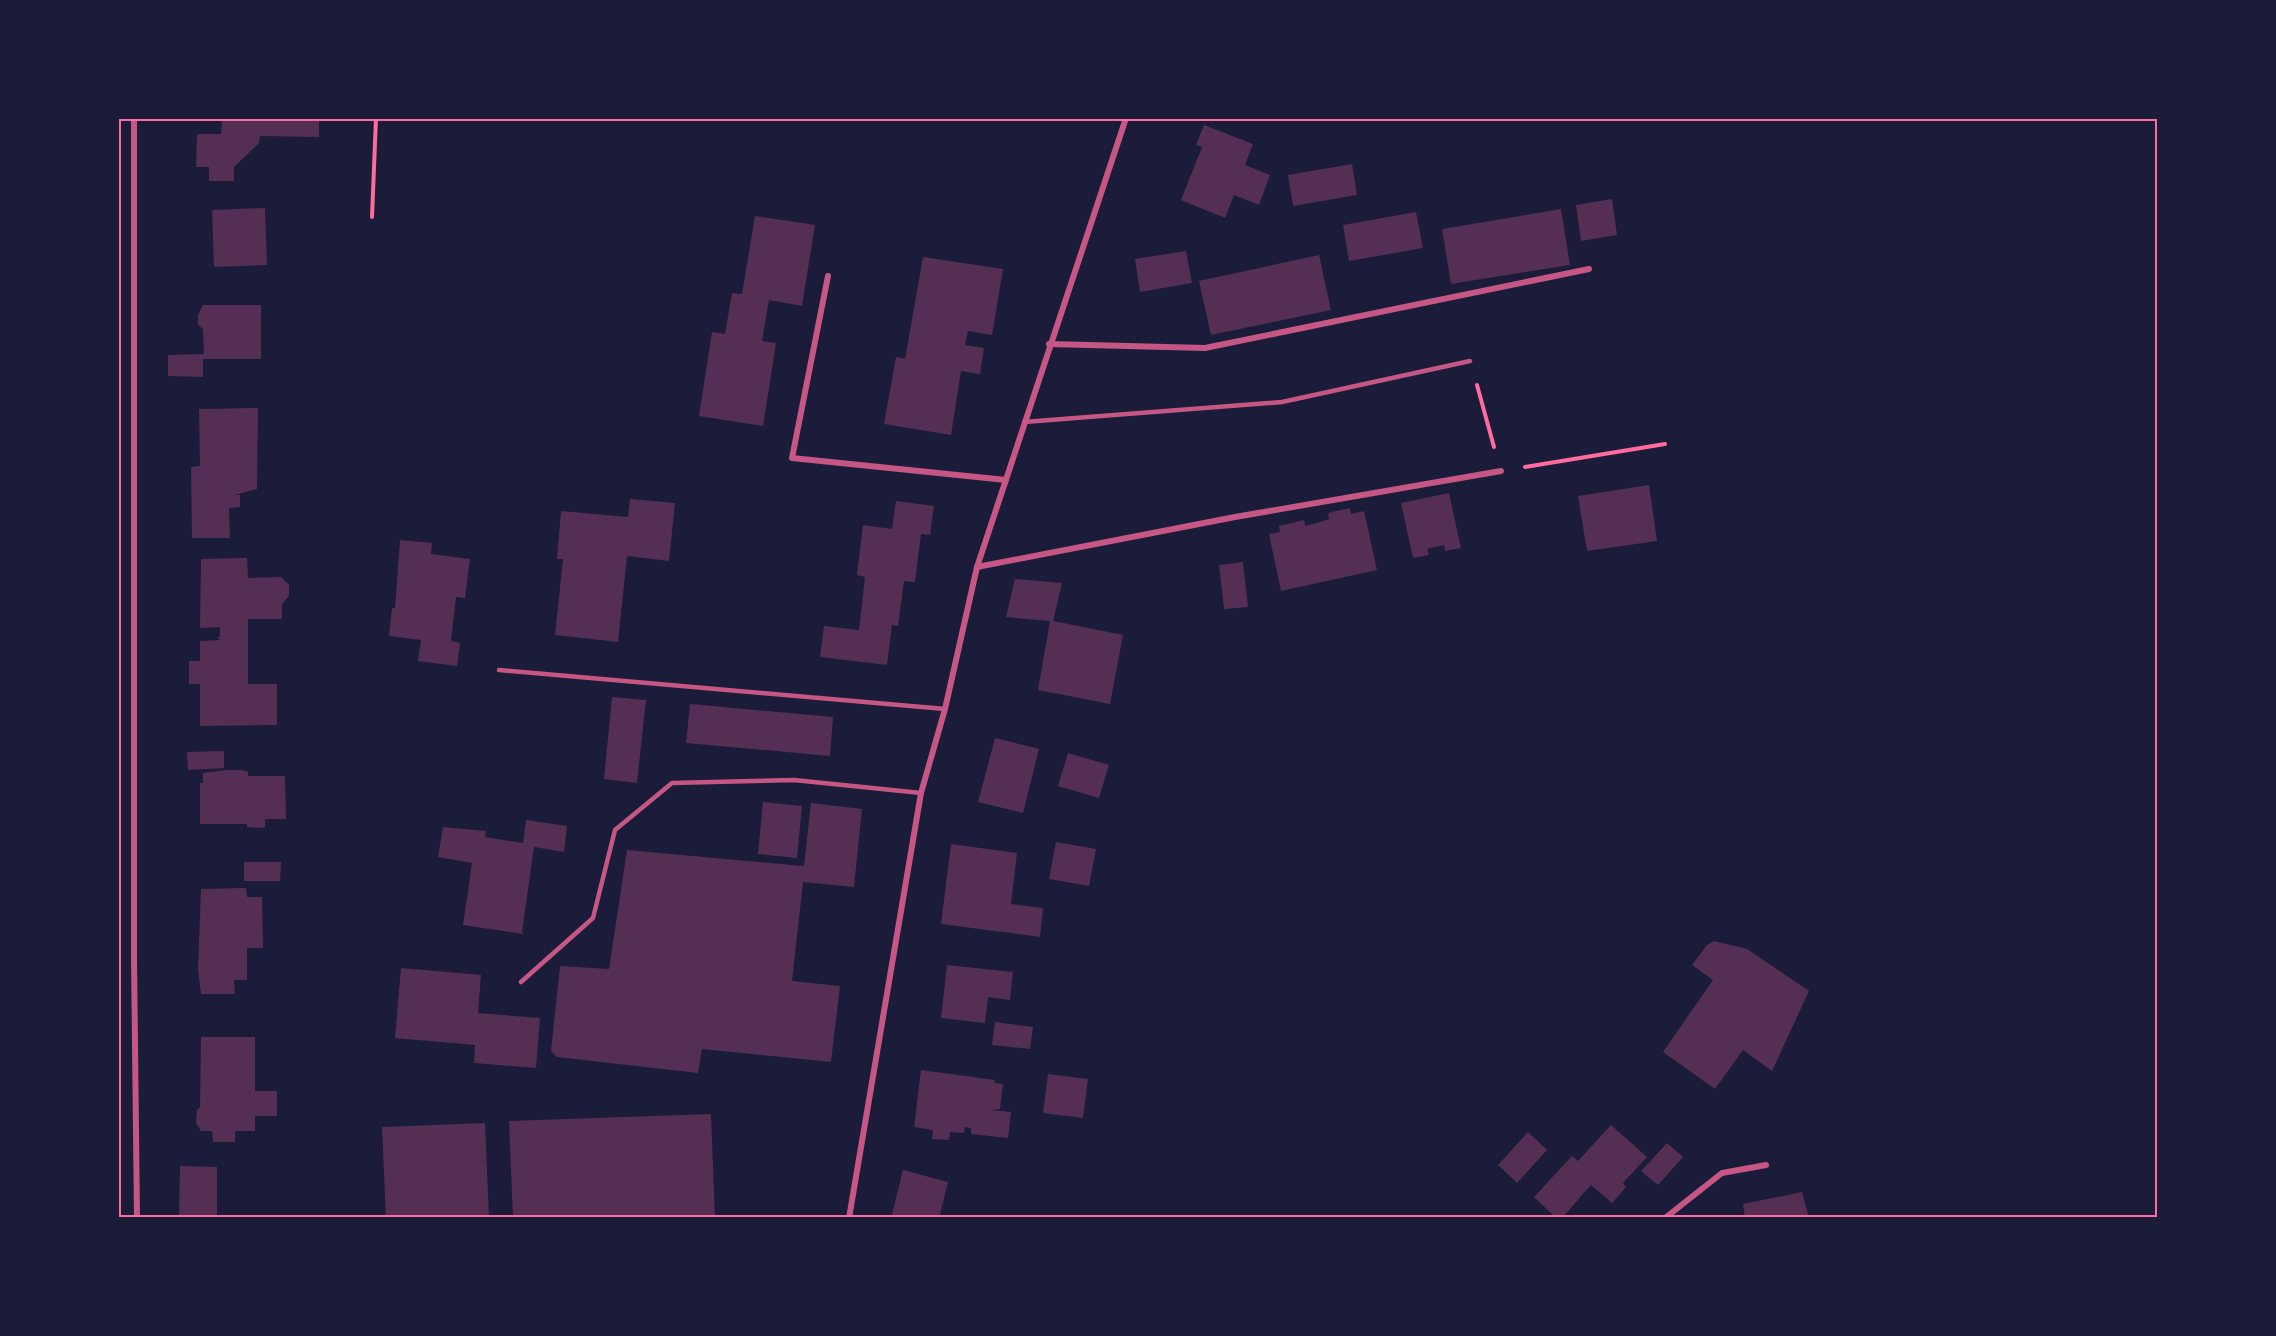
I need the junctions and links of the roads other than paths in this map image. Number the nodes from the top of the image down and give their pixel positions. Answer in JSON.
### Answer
{"nodes":[{"id":1,"x":134,"y":118,"type":"edge"},
{"id":2,"x":1126,"y":118,"type":"edge"},
{"id":3,"x":1589,"y":269,"type":"dead end"},
{"id":4,"x":828,"y":276,"type":"dead end"},
{"id":5,"x":1049,"y":344,"type":"junction"},
{"id":6,"x":1470,"y":361,"type":"road end"},
{"id":7,"x":1024,"y":422,"type":"junction"},
{"id":8,"x":1501,"y":471,"type":"road end"},
{"id":9,"x":1006,"y":480,"type":"junction"},
{"id":10,"x":977,"y":567,"type":"junction"},
{"id":11,"x":499,"y":670,"type":"dead end"},
{"id":12,"x":945,"y":709,"type":"junction"},
{"id":13,"x":921,"y":793,"type":"junction"},
{"id":14,"x":521,"y":982,"type":"dead end"},
{"id":15,"x":1766,"y":1166,"type":"dead end"},
{"id":16,"x":137,"y":1218,"type":"edge"},
{"id":17,"x":849,"y":1218,"type":"edge"},
{"id":18,"x":1665,"y":1218,"type":"edge"}],
"edges":[{"from":1,"to":16,"type":"street"},
{"from":2,"to":5,"type":"street"},
{"from":3,"to":5,"type":"street"},
{"from":4,"to":9,"type":"street"},
{"from":5,"to":7,"type":"street"},
{"from":6,"to":7,"type":"lane"},
{"from":7,"to":9,"type":"street"},
{"from":8,"to":10,"type":"street"},
{"from":9,"to":10,"type":"street"},
{"from":10,"to":12,"type":"street"},
{"from":11,"to":12,"type":"lane"},
{"from":12,"to":13,"type":"street"},
{"from":13,"to":14,"type":"lane"},
{"from":13,"to":17,"type":"street"},
{"from":15,"to":18,"type":"street"}]}
